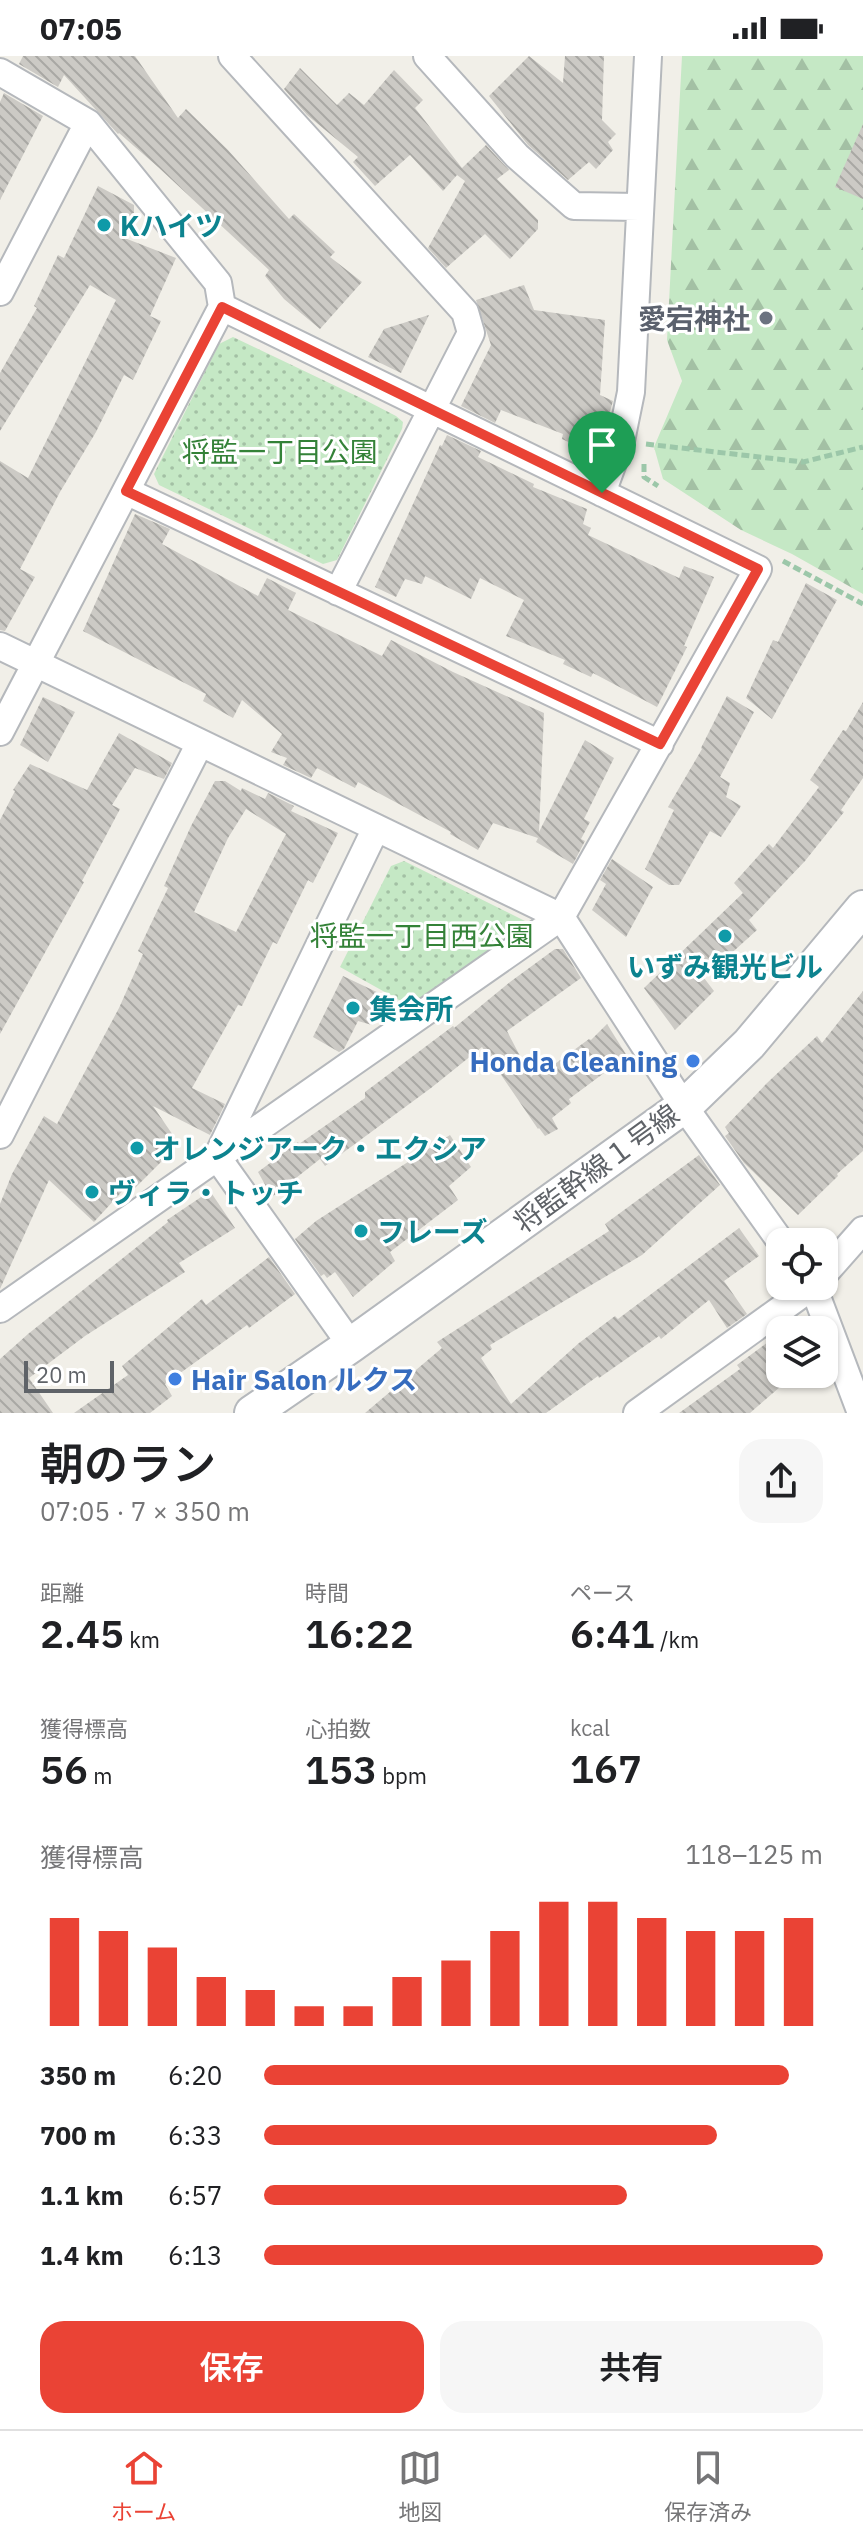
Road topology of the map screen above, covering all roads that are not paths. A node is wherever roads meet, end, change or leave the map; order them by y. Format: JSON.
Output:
{"nodes":[{"id":1,"x":232,"y":56,"type":"edge"},
{"id":2,"x":427,"y":56,"type":"edge"},
{"id":3,"x":648,"y":56,"type":"edge"},
{"id":4,"x":0,"y":72,"type":"edge"},
{"id":5,"x":88,"y":123,"type":"junction"},
{"id":6,"x":639,"y":207,"type":"junction"},
{"id":7,"x":0,"y":292,"type":"edge"},
{"id":8,"x":222,"y":307,"type":"junction"},
{"id":9,"x":432,"y":410,"type":"junction"},
{"id":10,"x":126,"y":491,"type":"junction"},
{"id":11,"x":602,"y":493,"type":"junction"},
{"id":12,"x":338,"y":592,"type":"junction"},
{"id":13,"x":0,"y":646,"type":"edge"},
{"id":14,"x":36,"y":663,"type":"junction"},
{"id":15,"x":0,"y":732,"type":"edge"},
{"id":16,"x":200,"y":743,"type":"junction"},
{"id":17,"x":660,"y":744,"type":"junction"},
{"id":18,"x":376,"y":828,"type":"junction"},
{"id":19,"x":863,"y":908,"type":"edge"},
{"id":20,"x":561,"y":917,"type":"junction"},
{"id":21,"x":683,"y":1105,"type":"junction"},
{"id":22,"x":0,"y":1135,"type":"edge"},
{"id":23,"x":217,"y":1157,"type":"junction"},
{"id":24,"x":771,"y":1228,"type":"edge"},
{"id":25,"x":863,"y":1230,"type":"edge"},
{"id":26,"x":838,"y":1258,"type":"edge"},
{"id":27,"x":4,"y":1300,"type":"edge"},
{"id":28,"x":351,"y":1345,"type":"junction"},
{"id":29,"x":252,"y":1413,"type":"edge"},
{"id":30,"x":637,"y":1413,"type":"edge"},
{"id":31,"x":861,"y":1413,"type":"edge"}],
"edges":[{"from":1,"to":9,"type":"street"},
{"from":2,"to":6,"type":"street"},
{"from":3,"to":6,"type":"street"},
{"from":4,"to":5,"type":"street"},
{"from":5,"to":7,"type":"street"},
{"from":5,"to":8,"type":"street"},
{"from":6,"to":11,"type":"street"},
{"from":8,"to":9,"type":"street"},
{"from":8,"to":10,"type":"street"},
{"from":9,"to":11,"type":"street"},
{"from":9,"to":12,"type":"street"},
{"from":10,"to":12,"type":"street"},
{"from":10,"to":14,"type":"street"},
{"from":11,"to":17,"type":"street"},
{"from":12,"to":17,"type":"street"},
{"from":13,"to":14,"type":"street"},
{"from":14,"to":15,"type":"street"},
{"from":14,"to":16,"type":"street"},
{"from":16,"to":18,"type":"street"},
{"from":16,"to":22,"type":"street"},
{"from":17,"to":20,"type":"street"},
{"from":18,"to":20,"type":"street"},
{"from":18,"to":23,"type":"street"},
{"from":19,"to":21,"type":"street","name":"将監幹線１号線"},
{"from":20,"to":21,"type":"street"},
{"from":20,"to":23,"type":"street"},
{"from":21,"to":24,"type":"street"},
{"from":21,"to":28,"type":"street","name":"将監幹線１号線"},
{"from":23,"to":27,"type":"street"},
{"from":23,"to":28,"type":"street"},
{"from":25,"to":26,"type":"street"},
{"from":28,"to":29,"type":"street","name":"将監幹線１号線"},
{"from":30,"to":31,"type":"street"}]}
